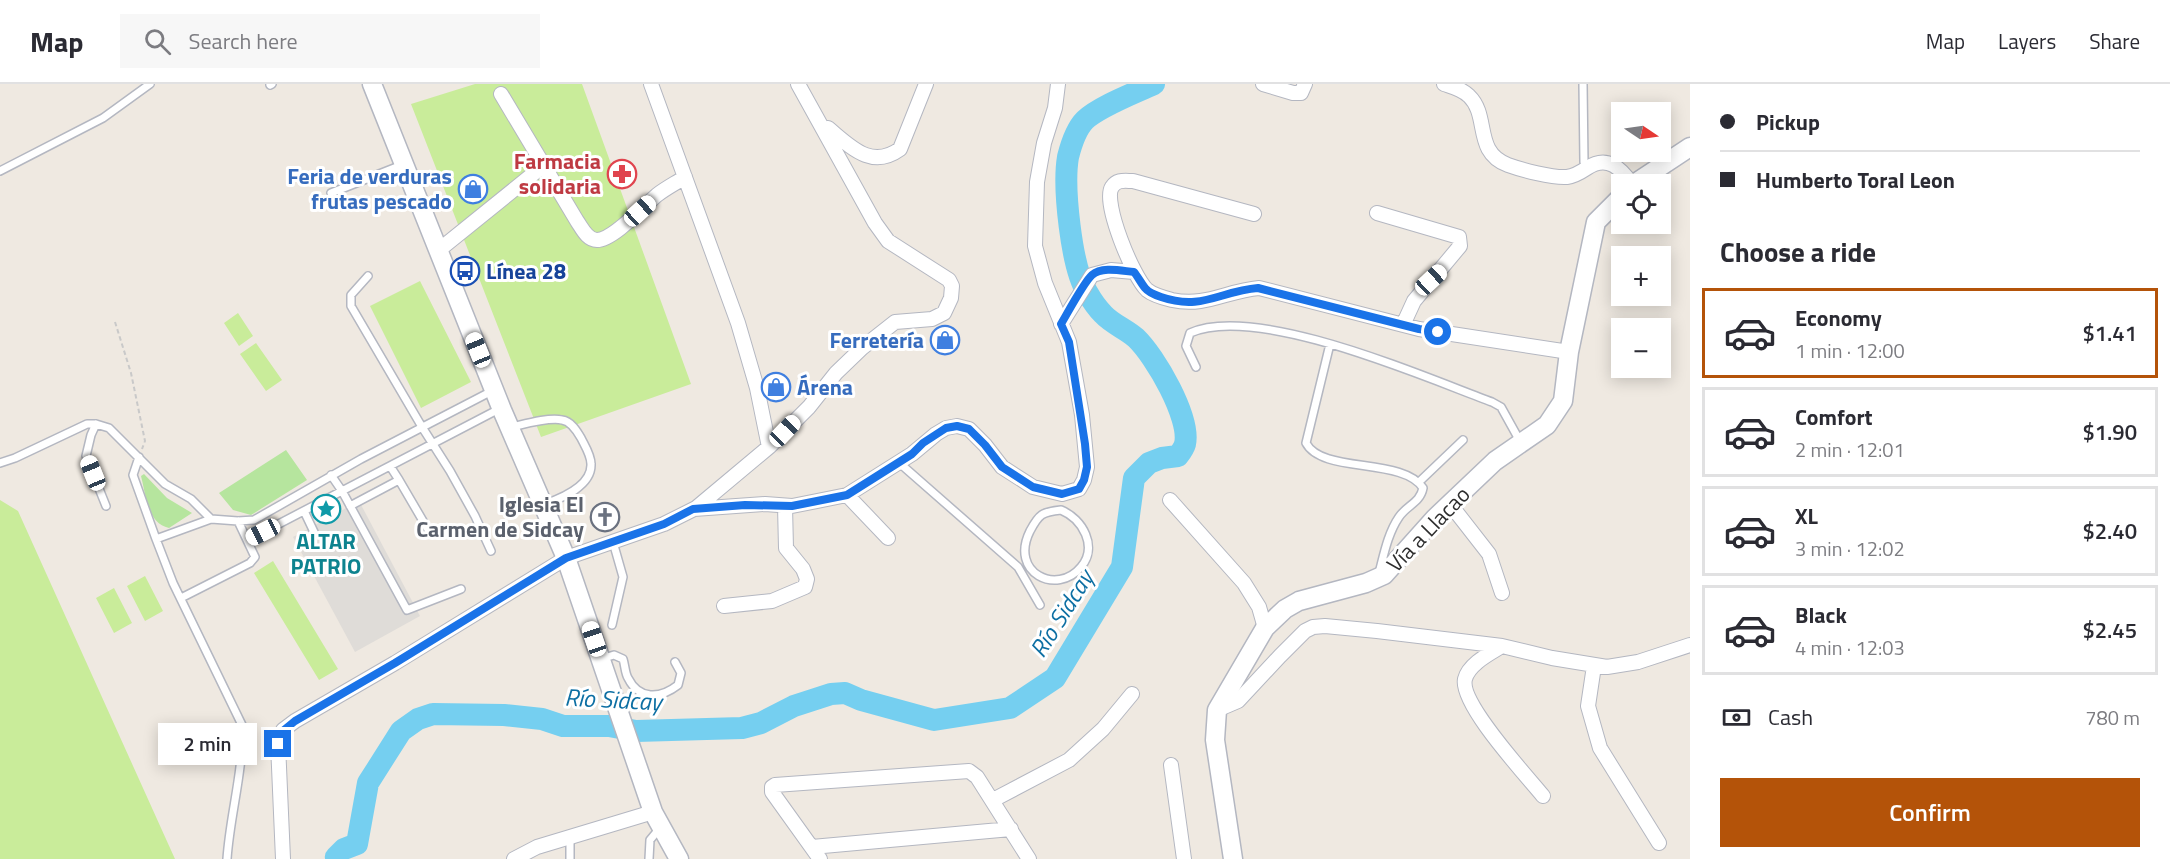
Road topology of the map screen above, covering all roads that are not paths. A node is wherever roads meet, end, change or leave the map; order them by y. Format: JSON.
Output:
{"nodes":[{"id":1,"x":150,"y":84,"type":"edge"},
{"id":2,"x":372,"y":84,"type":"edge"},
{"id":3,"x":651,"y":84,"type":"edge"},
{"id":4,"x":798,"y":84,"type":"edge"},
{"id":5,"x":926,"y":84,"type":"edge"},
{"id":6,"x":1058,"y":84,"type":"edge"},
{"id":7,"x":1263,"y":84,"type":"edge"},
{"id":8,"x":1305,"y":84,"type":"edge"},
{"id":9,"x":1444,"y":84,"type":"edge"},
{"id":10,"x":1583,"y":84,"type":"edge"},
{"id":11,"x":501,"y":94,"type":"dead end"},
{"id":12,"x":821,"y":123,"type":"junction"},
{"id":13,"x":1690,"y":147,"type":"edge"},
{"id":14,"x":404,"y":165,"type":"junction"},
{"id":15,"x":543,"y":166,"type":"junction"},
{"id":16,"x":1587,"y":168,"type":"junction"},
{"id":17,"x":0,"y":171,"type":"edge"},
{"id":18,"x":1624,"y":174,"type":"edge"},
{"id":19,"x":1648,"y":174,"type":"edge"},
{"id":20,"x":685,"y":177,"type":"junction"},
{"id":21,"x":331,"y":193,"type":"dead end"},
{"id":22,"x":1611,"y":207,"type":"edge"},
{"id":23,"x":1377,"y":213,"type":"dead end"},
{"id":24,"x":1254,"y":214,"type":"dead end"},
{"id":25,"x":439,"y":250,"type":"junction"},
{"id":26,"x":1134,"y":272,"type":"junction"},
{"id":27,"x":368,"y":276,"type":"dead end"},
{"id":28,"x":1061,"y":324,"type":"junction"},
{"id":29,"x":1403,"y":325,"type":"junction"},
{"id":30,"x":1329,"y":344,"type":"junction"},
{"id":31,"x":1569,"y":352,"type":"junction"},
{"id":32,"x":1196,"y":367,"type":"dead end"},
{"id":33,"x":494,"y":390,"type":"junction"},
{"id":34,"x":502,"y":408,"type":"junction"},
{"id":35,"x":96,"y":424,"type":"junction"},
{"id":36,"x":422,"y":427,"type":"junction"},
{"id":37,"x":510,"y":427,"type":"junction"},
{"id":38,"x":1463,"y":440,"type":"dead end"},
{"id":39,"x":1521,"y":443,"type":"junction"},
{"id":40,"x":432,"y":444,"type":"junction"},
{"id":41,"x":769,"y":447,"type":"junction"},
{"id":42,"x":139,"y":457,"type":"junction"},
{"id":43,"x":0,"y":463,"type":"edge"},
{"id":44,"x":897,"y":464,"type":"junction"},
{"id":45,"x":390,"y":466,"type":"junction"},
{"id":46,"x":331,"y":475,"type":"junction"},
{"id":47,"x":399,"y":480,"type":"junction"},
{"id":48,"x":1419,"y":482,"type":"junction"},
{"id":49,"x":342,"y":491,"type":"junction"},
{"id":50,"x":1062,"y":494,"type":"junction"},
{"id":51,"x":847,"y":495,"type":"junction"},
{"id":52,"x":1170,"y":500,"type":"dead end"},
{"id":53,"x":542,"y":504,"type":"junction"},
{"id":54,"x":1450,"y":504,"type":"junction"},
{"id":55,"x":106,"y":506,"type":"dead end"},
{"id":56,"x":350,"y":506,"type":"junction"},
{"id":57,"x":785,"y":506,"type":"junction"},
{"id":58,"x":693,"y":509,"type":"junction"},
{"id":59,"x":1062,"y":510,"type":"junction"},
{"id":60,"x":304,"y":511,"type":"junction"},
{"id":61,"x":211,"y":519,"type":"junction"},
{"id":62,"x":238,"y":521,"type":"junction"},
{"id":63,"x":314,"y":532,"type":"dead end"},
{"id":64,"x":429,"y":532,"type":"dead end"},
{"id":65,"x":888,"y":538,"type":"dead end"},
{"id":66,"x":156,"y":539,"type":"junction"},
{"id":67,"x":248,"y":540,"type":"junction"},
{"id":68,"x":613,"y":542,"type":"junction"},
{"id":69,"x":491,"y":551,"type":"dead end"},
{"id":70,"x":566,"y":558,"type":"junction"},
{"id":71,"x":1378,"y":578,"type":"junction"},
{"id":72,"x":461,"y":589,"type":"dead end"},
{"id":73,"x":1502,"y":593,"type":"dead end"},
{"id":74,"x":181,"y":598,"type":"junction"},
{"id":75,"x":1040,"y":605,"type":"dead end"},
{"id":76,"x":724,"y":606,"type":"dead end"},
{"id":77,"x":612,"y":625,"type":"dead end"},
{"id":78,"x":1265,"y":628,"type":"junction"},
{"id":79,"x":1690,"y":645,"type":"edge"},
{"id":80,"x":1502,"y":646,"type":"junction"},
{"id":81,"x":601,"y":659,"type":"junction"},
{"id":82,"x":675,"y":662,"type":"dead end"},
{"id":83,"x":1594,"y":666,"type":"junction"},
{"id":84,"x":1131,"y":694,"type":"dead end"},
{"id":85,"x":1217,"y":710,"type":"junction"},
{"id":86,"x":1171,"y":765,"type":"dead end"},
{"id":87,"x":1543,"y":796,"type":"dead end"},
{"id":88,"x":993,"y":800,"type":"junction"},
{"id":89,"x":657,"y":819,"type":"junction"},
{"id":90,"x":1011,"y":829,"type":"junction"},
{"id":91,"x":570,"y":836,"type":"junction"},
{"id":92,"x":1659,"y":843,"type":"dead end"},
{"id":93,"x":816,"y":853,"type":"edge"},
{"id":94,"x":227,"y":859,"type":"edge"},
{"id":95,"x":283,"y":859,"type":"edge"},
{"id":96,"x":514,"y":859,"type":"edge"},
{"id":97,"x":570,"y":859,"type":"edge"},
{"id":98,"x":650,"y":859,"type":"edge"},
{"id":99,"x":679,"y":859,"type":"edge"},
{"id":100,"x":1029,"y":859,"type":"edge"},
{"id":101,"x":1184,"y":859,"type":"edge"},
{"id":102,"x":1233,"y":859,"type":"edge"}],
"edges":[{"from":1,"to":17,"type":"lane"},
{"from":2,"to":14,"type":"street"},
{"from":3,"to":20,"type":"street"},
{"from":4,"to":12,"type":"street"},
{"from":5,"to":12,"type":"street"},
{"from":6,"to":28,"type":"street"},
{"from":7,"to":8,"type":"street"},
{"from":9,"to":16,"type":"street"},
{"from":10,"to":16,"type":"lane"},
{"from":11,"to":15,"type":"street"},
{"from":12,"to":41,"type":"street"},
{"from":13,"to":19,"type":"street"},
{"from":14,"to":21,"type":"lane"},
{"from":14,"to":25,"type":"street"},
{"from":15,"to":20,"type":"street"},
{"from":15,"to":25,"type":"street"},
{"from":16,"to":18,"type":"street"},
{"from":20,"to":41,"type":"street"},
{"from":22,"to":31,"type":"street","name":"Vía a Llacao"},
{"from":23,"to":29,"type":"street"},
{"from":24,"to":26,"type":"street"},
{"from":25,"to":33,"type":"street"},
{"from":26,"to":28,"type":"street"},
{"from":26,"to":29,"type":"street"},
{"from":27,"to":36,"type":"lane"},
{"from":28,"to":50,"type":"street"},
{"from":29,"to":31,"type":"street"},
{"from":30,"to":32,"type":"lane"},
{"from":30,"to":39,"type":"lane"},
{"from":30,"to":48,"type":"lane"},
{"from":31,"to":39,"type":"street","name":"Vía a Llacao"},
{"from":33,"to":34,"type":"street"},
{"from":33,"to":36,"type":"lane"},
{"from":34,"to":37,"type":"street"},
{"from":34,"to":40,"type":"lane"},
{"from":35,"to":42,"type":"lane"},
{"from":35,"to":43,"type":"lane"},
{"from":35,"to":55,"type":"lane"},
{"from":36,"to":40,"type":"lane"},
{"from":36,"to":46,"type":"lane"},
{"from":37,"to":53,"type":"street"},
{"from":37,"to":53,"type":"lane"},
{"from":38,"to":48,"type":"lane"},
{"from":39,"to":54,"type":"street","name":"Vía a Llacao"},
{"from":40,"to":45,"type":"lane"},
{"from":40,"to":69,"type":"lane"},
{"from":41,"to":58,"type":"street"},
{"from":42,"to":61,"type":"lane"},
{"from":42,"to":66,"type":"lane"},
{"from":44,"to":50,"type":"street"},
{"from":44,"to":51,"type":"street"},
{"from":44,"to":75,"type":"lane"},
{"from":45,"to":47,"type":"lane"},
{"from":45,"to":49,"type":"lane"},
{"from":46,"to":49,"type":"lane"},
{"from":46,"to":62,"type":"lane"},
{"from":47,"to":56,"type":"lane"},
{"from":47,"to":64,"type":"lane"},
{"from":48,"to":71,"type":"lane"},
{"from":49,"to":56,"type":"lane"},
{"from":49,"to":60,"type":"lane"},
{"from":50,"to":59,"type":"lane"},
{"from":51,"to":57,"type":"street"},
{"from":51,"to":65,"type":"street"},
{"from":52,"to":78,"type":"street"},
{"from":53,"to":70,"type":"street"},
{"from":54,"to":71,"type":"street","name":"Vía a Llacao"},
{"from":54,"to":73,"type":"street"},
{"from":56,"to":72,"type":"lane"},
{"from":57,"to":58,"type":"street"},
{"from":57,"to":76,"type":"street"},
{"from":58,"to":68,"type":"street"},
{"from":59,"to":59,"type":"lane"},
{"from":60,"to":63,"type":"lane"},
{"from":60,"to":67,"type":"lane"},
{"from":61,"to":62,"type":"lane"},
{"from":61,"to":66,"type":"lane"},
{"from":62,"to":67,"type":"lane"},
{"from":66,"to":74,"type":"lane"},
{"from":67,"to":74,"type":"lane"},
{"from":68,"to":70,"type":"street"},
{"from":68,"to":77,"type":"lane"},
{"from":70,"to":81,"type":"street"},
{"from":70,"to":95,"type":"street"},
{"from":71,"to":78,"type":"street","name":"Vía a Llacao"},
{"from":74,"to":94,"type":"lane"},
{"from":78,"to":85,"type":"street","name":"Vía a Llacao"},
{"from":79,"to":83,"type":"street"},
{"from":80,"to":83,"type":"street"},
{"from":80,"to":85,"type":"street"},
{"from":80,"to":87,"type":"street"},
{"from":81,"to":82,"type":"lane"},
{"from":81,"to":89,"type":"street"},
{"from":83,"to":92,"type":"street"},
{"from":84,"to":88,"type":"street"},
{"from":85,"to":102,"type":"street","name":"Vía a Llacao"},
{"from":86,"to":101,"type":"street"},
{"from":88,"to":90,"type":"street"},
{"from":88,"to":93,"type":"street"},
{"from":89,"to":91,"type":"street"},
{"from":89,"to":98,"type":"lane"},
{"from":89,"to":99,"type":"street"},
{"from":90,"to":93,"type":"street"},
{"from":90,"to":100,"type":"street"},
{"from":91,"to":96,"type":"street"},
{"from":91,"to":97,"type":"lane"}]}
